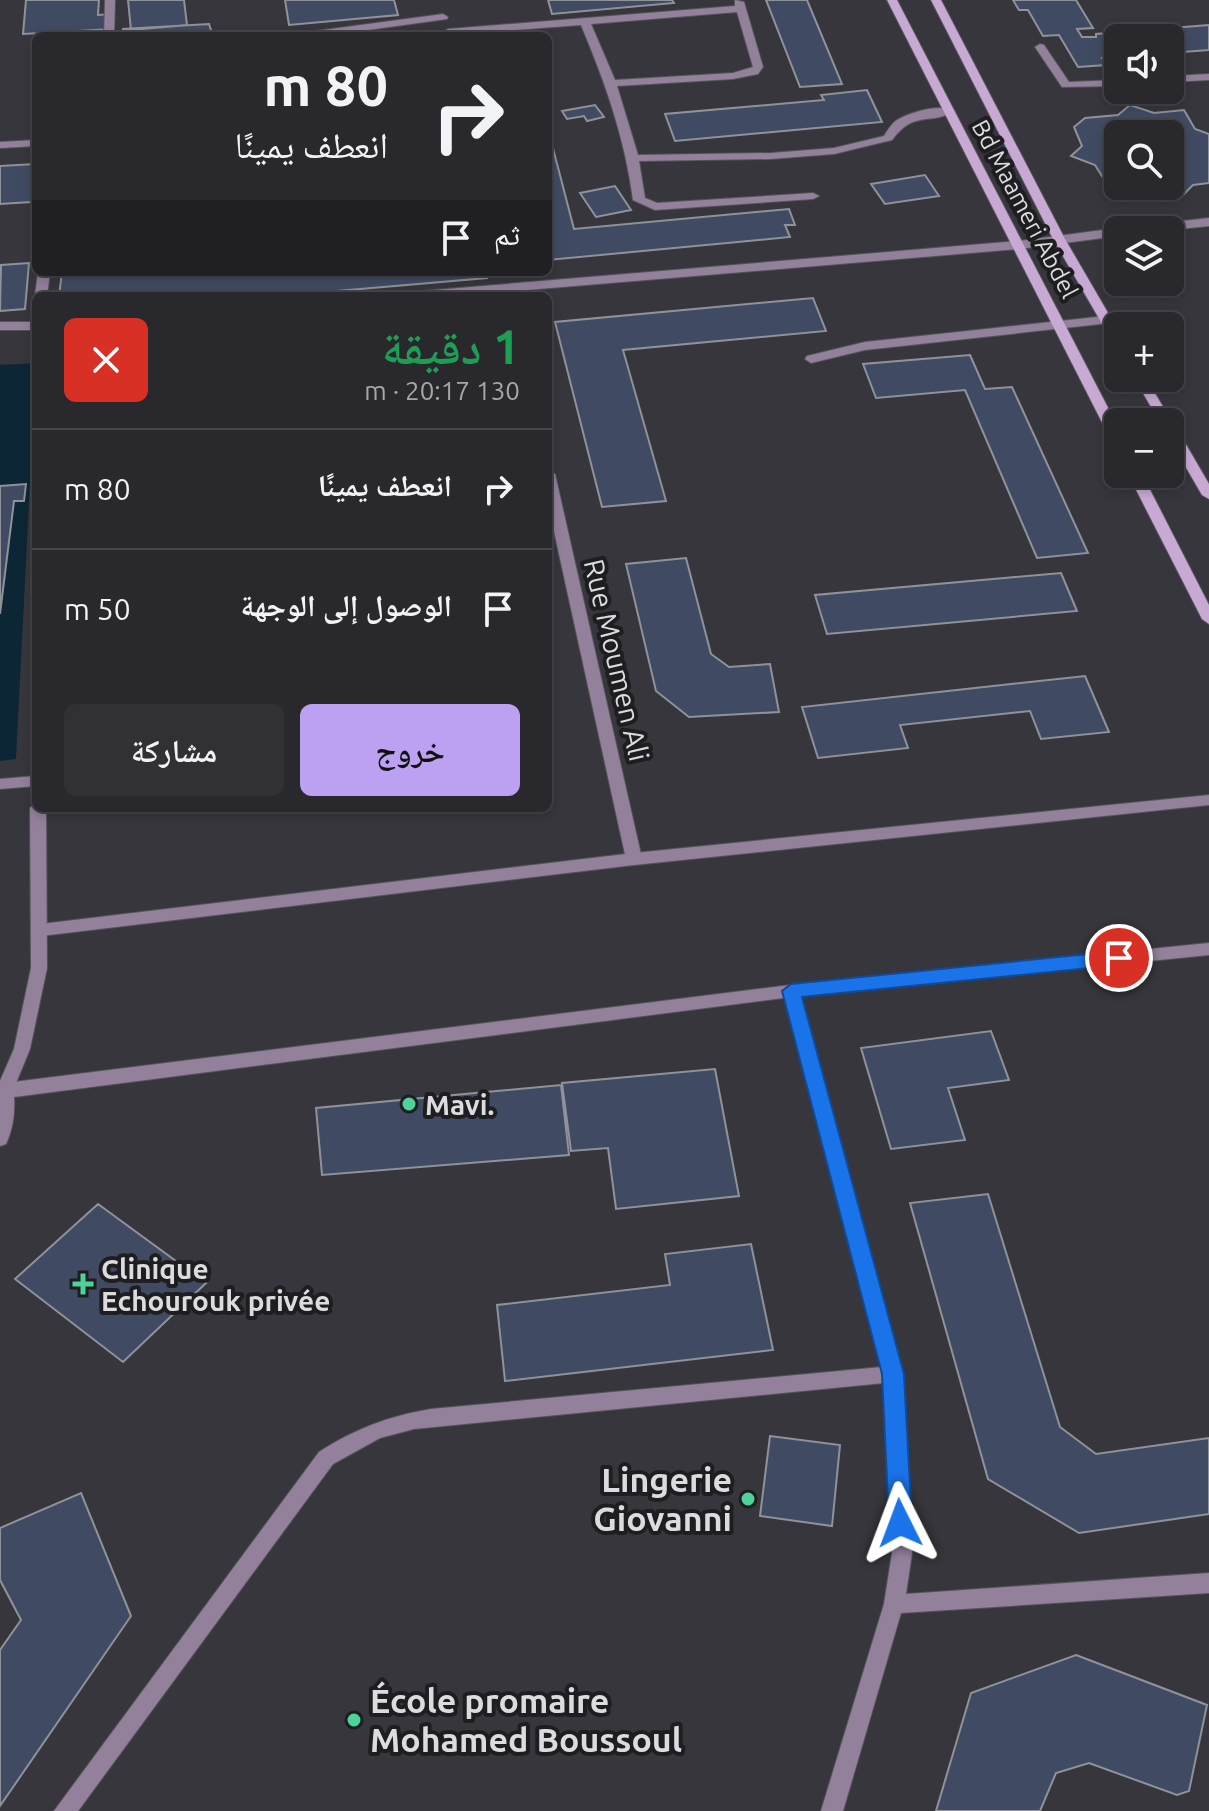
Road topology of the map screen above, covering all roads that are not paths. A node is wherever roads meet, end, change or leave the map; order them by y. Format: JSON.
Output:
{"nodes":[{"id":1,"x":110,"y":0,"type":"edge"},
{"id":2,"x":892,"y":0,"type":"edge"},
{"id":3,"x":936,"y":0,"type":"edge"},
{"id":4,"x":740,"y":5,"type":"edge"},
{"id":5,"x":584,"y":20,"type":"junction"},
{"id":6,"x":109,"y":32,"type":"edge"},
{"id":7,"x":326,"y":32,"type":"edge"},
{"id":8,"x":447,"y":32,"type":"edge"},
{"id":9,"x":467,"y":32,"type":"edge"},
{"id":10,"x":1040,"y":47,"type":"dead end"},
{"id":11,"x":1209,"y":77,"type":"edge"},
{"id":12,"x":1184,"y":78,"type":"edge"},
{"id":13,"x":611,"y":83,"type":"junction"},
{"id":14,"x":1104,"y":84,"type":"edge"},
{"id":15,"x":949,"y":111,"type":"junction"},
{"id":16,"x":32,"y":143,"type":"edge"},
{"id":17,"x":0,"y":145,"type":"edge"},
{"id":18,"x":633,"y":158,"type":"junction"},
{"id":19,"x":813,"y":196,"type":"dead end"},
{"id":20,"x":1209,"y":222,"type":"edge"},
{"id":21,"x":1184,"y":225,"type":"edge"},
{"id":22,"x":1104,"y":234,"type":"edge"},
{"id":23,"x":1059,"y":239,"type":"junction"},
{"id":24,"x":1019,"y":245,"type":"junction"},
{"id":25,"x":507,"y":292,"type":"edge"},
{"id":26,"x":1104,"y":317,"type":"edge"},
{"id":27,"x":1104,"y":320,"type":"edge"},
{"id":28,"x":0,"y":326,"type":"edge"},
{"id":29,"x":32,"y":326,"type":"edge"},
{"id":30,"x":1062,"y":326,"type":"junction"},
{"id":31,"x":811,"y":359,"type":"dead end"},
{"id":32,"x":1104,"y":412,"type":"edge"},
{"id":33,"x":1184,"y":453,"type":"edge"},
{"id":34,"x":1142,"y":488,"type":"edge"},
{"id":35,"x":552,"y":492,"type":"edge"},
{"id":36,"x":1209,"y":495,"type":"edge"},
{"id":37,"x":1207,"y":610,"type":"edge"},
{"id":38,"x":32,"y":781,"type":"edge"},
{"id":39,"x":0,"y":784,"type":"edge"},
{"id":40,"x":1209,"y":800,"type":"edge"},
{"id":41,"x":38,"y":812,"type":"edge"},
{"id":42,"x":634,"y":859,"type":"junction"},
{"id":43,"x":41,"y":930,"type":"junction"},
{"id":44,"x":1209,"y":949,"type":"edge"},
{"id":45,"x":791,"y":991,"type":"junction"},
{"id":46,"x":3,"y":1091,"type":"edge"},
{"id":47,"x":0,"y":1139,"type":"edge"},
{"id":48,"x":893,"y":1374,"type":"junction"},
{"id":49,"x":1209,"y":1583,"type":"edge"},
{"id":50,"x":894,"y":1604,"type":"junction"},
{"id":51,"x":65,"y":1811,"type":"edge"},
{"id":52,"x":832,"y":1811,"type":"edge"}],
"edges":[{"from":1,"to":6,"type":"street"},
{"from":2,"to":15,"type":"main road","name":"Bd Maameri Abdel"},
{"from":3,"to":23,"type":"main road","name":"Bd Maameri Abdel"},
{"from":4,"to":5,"type":"street"},
{"from":4,"to":13,"type":"street"},
{"from":5,"to":9,"type":"street"},
{"from":5,"to":13,"type":"street"},
{"from":7,"to":8,"type":"street"},
{"from":10,"to":14,"type":"street"},
{"from":11,"to":12,"type":"street"},
{"from":13,"to":18,"type":"street"},
{"from":15,"to":18,"type":"street"},
{"from":15,"to":24,"type":"main road","name":"Bd Maameri Abdel"},
{"from":16,"to":17,"type":"street"},
{"from":18,"to":19,"type":"street"},
{"from":20,"to":21,"type":"street"},
{"from":22,"to":23,"type":"street"},
{"from":23,"to":24,"type":"street"},
{"from":23,"to":26,"type":"main road","name":"Bd Maameri Abdel"},
{"from":24,"to":25,"type":"street"},
{"from":24,"to":30,"type":"main road","name":"Bd Maameri Abdel"},
{"from":27,"to":30,"type":"street"},
{"from":28,"to":29,"type":"street"},
{"from":30,"to":31,"type":"street"},
{"from":30,"to":32,"type":"main road","name":"Bd Maameri Abdel"},
{"from":33,"to":36,"type":"main road"},
{"from":34,"to":37,"type":"main road"},
{"from":35,"to":42,"type":"street","name":"Rue Moumen Ali"},
{"from":38,"to":39,"type":"street"},
{"from":40,"to":42,"type":"street"},
{"from":41,"to":43,"type":"street"},
{"from":42,"to":43,"type":"street"},
{"from":43,"to":46,"type":"street"},
{"from":44,"to":45,"type":"street"},
{"from":45,"to":46,"type":"street"},
{"from":45,"to":48,"type":"street"},
{"from":46,"to":47,"type":"street"},
{"from":48,"to":50,"type":"street"},
{"from":48,"to":51,"type":"street"},
{"from":49,"to":50,"type":"street"},
{"from":50,"to":52,"type":"street"}]}
